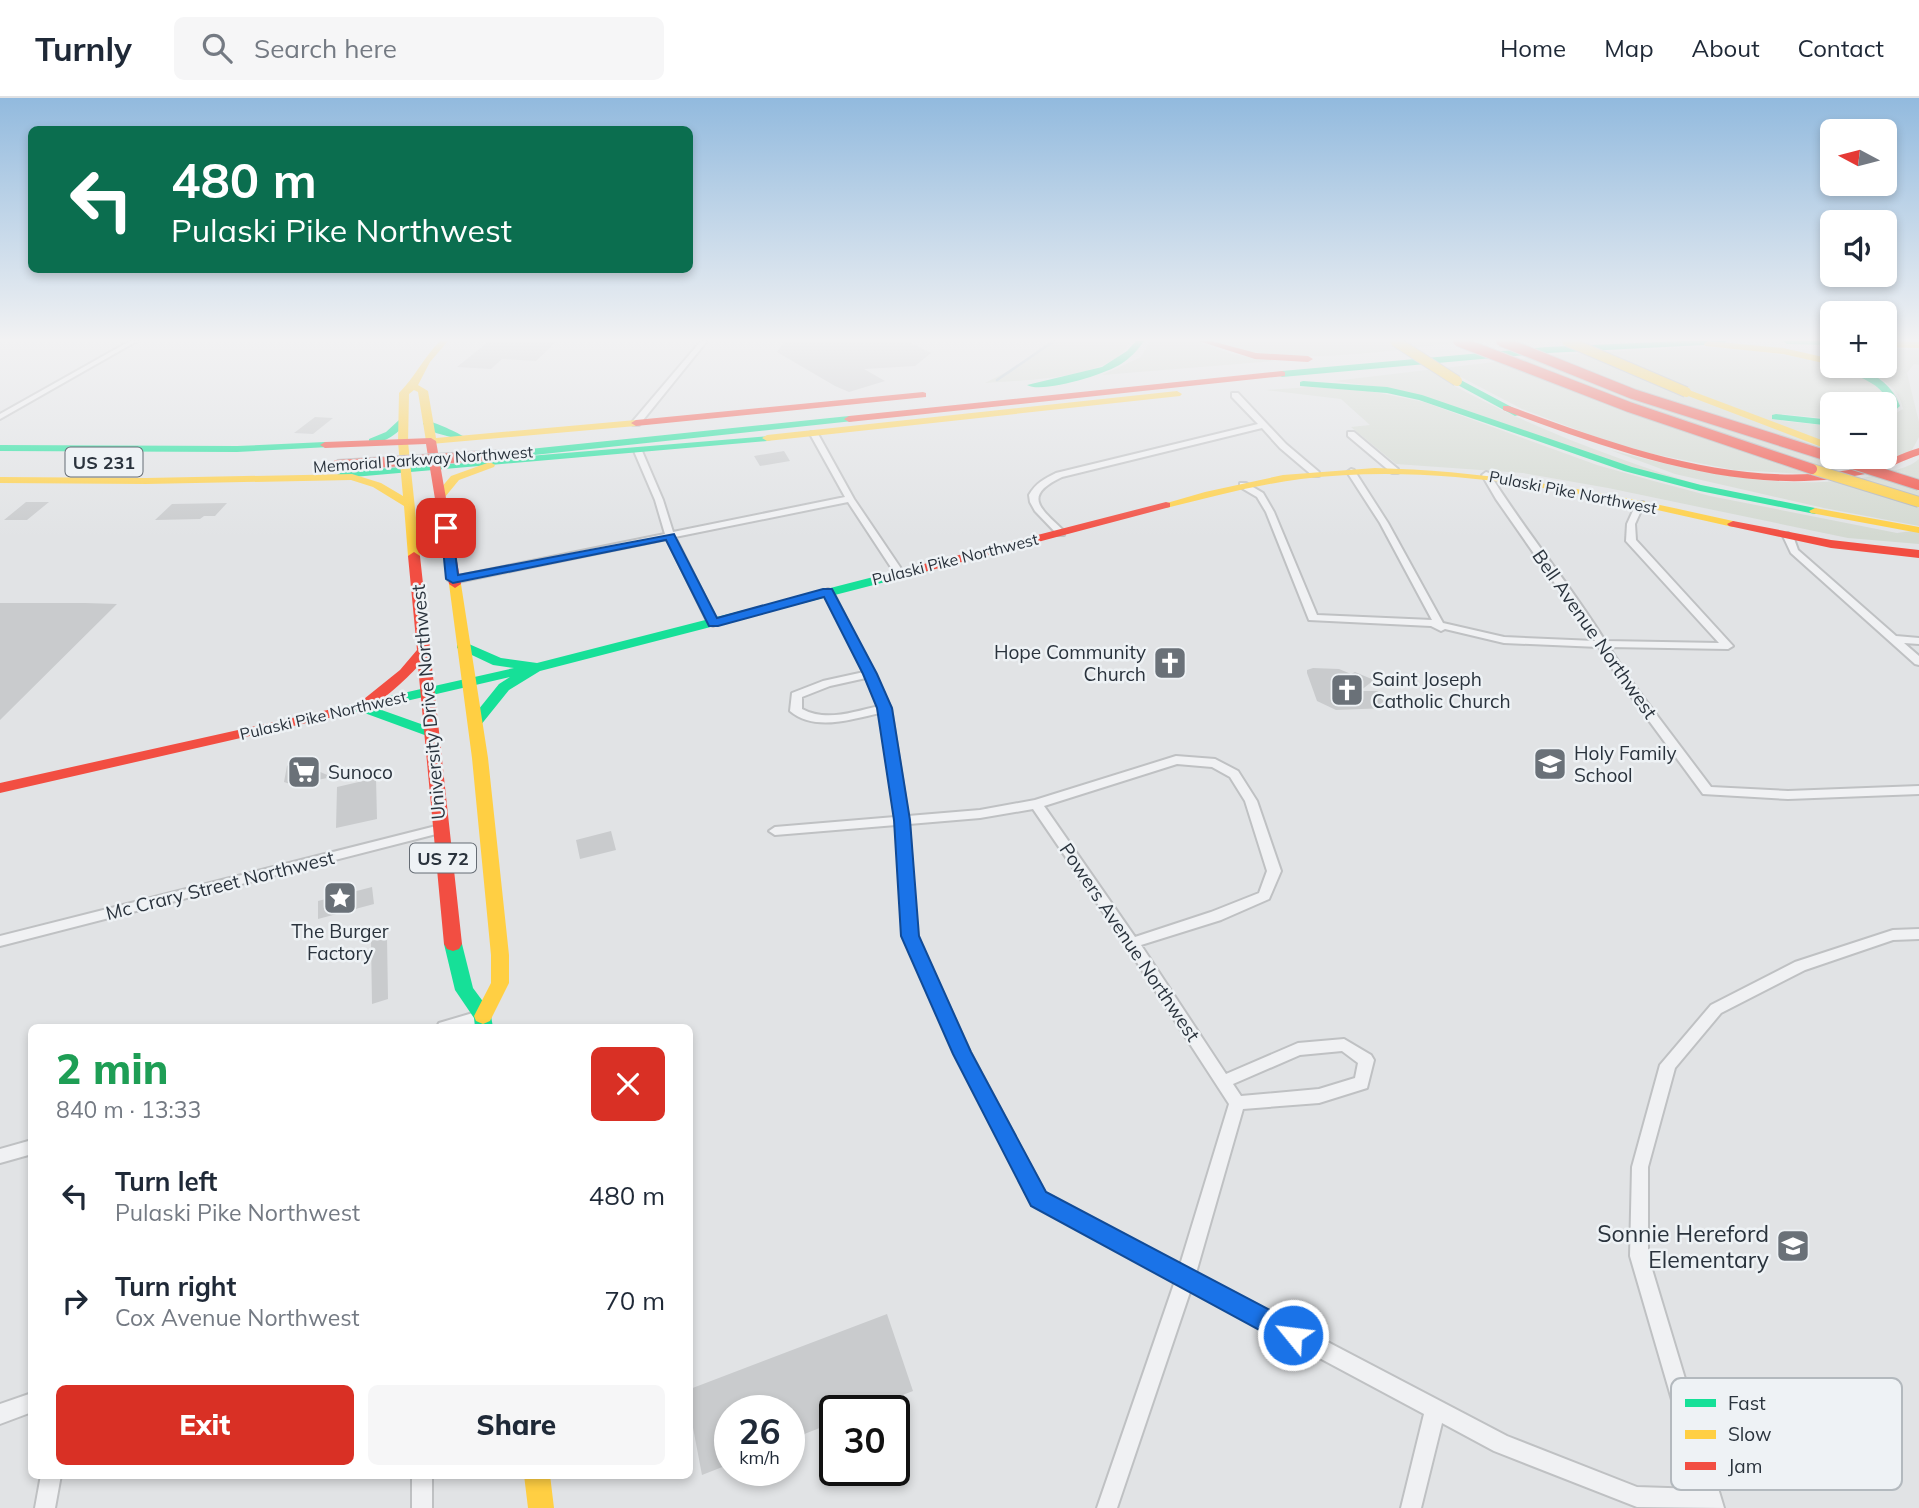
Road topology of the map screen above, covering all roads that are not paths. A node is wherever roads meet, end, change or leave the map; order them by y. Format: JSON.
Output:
{"nodes":[{"id":1,"x":18,"y":407,"type":"edge"},
{"id":2,"x":403,"y":407,"type":"edge"},
{"id":3,"x":425,"y":407,"type":"edge"},
{"id":4,"x":649,"y":407,"type":"edge"},
{"id":5,"x":802,"y":407,"type":"edge"},
{"id":6,"x":827,"y":407,"type":"edge"},
{"id":7,"x":913,"y":407,"type":"edge"},
{"id":8,"x":943,"y":407,"type":"edge"},
{"id":9,"x":1058,"y":407,"type":"edge"},
{"id":10,"x":1247,"y":407,"type":"edge"},
{"id":11,"x":1448,"y":407,"type":"edge"},
{"id":12,"x":1624,"y":407,"type":"edge"},
{"id":13,"x":1673,"y":407,"type":"edge"},
{"id":14,"x":1726,"y":407,"type":"edge"},
{"id":15,"x":1732,"y":407,"type":"edge"},
{"id":16,"x":1506,"y":408,"type":"joint"},
{"id":17,"x":0,"y":417,"type":"edge"},
{"id":18,"x":402,"y":422,"type":"junction"},
{"id":19,"x":427,"y":422,"type":"junction"},
{"id":20,"x":917,"y":422,"type":"junction"},
{"id":21,"x":1820,"y":422,"type":"edge"},
{"id":22,"x":636,"y":423,"type":"junction"},
{"id":23,"x":1265,"y":425,"type":"junction"},
{"id":24,"x":720,"y":428,"type":"junction"},
{"id":25,"x":814,"y":434,"type":"junction"},
{"id":26,"x":1351,"y":434,"type":"dead end"},
{"id":27,"x":469,"y":439,"type":"junction"},
{"id":28,"x":431,"y":441,"type":"junction"},
{"id":29,"x":403,"y":442,"type":"junction"},
{"id":30,"x":1820,"y":443,"type":"edge"},
{"id":31,"x":360,"y":444,"type":"junction"},
{"id":32,"x":0,"y":448,"type":"edge"},
{"id":33,"x":59,"y":450,"type":"junction"},
{"id":34,"x":497,"y":451,"type":"junction"},
{"id":35,"x":638,"y":451,"type":"junction"},
{"id":36,"x":1919,"y":451,"type":"edge"},
{"id":37,"x":0,"y":460,"type":"edge"},
{"id":38,"x":200,"y":465,"type":"junction"},
{"id":39,"x":340,"y":466,"type":"junction"},
{"id":40,"x":0,"y":467,"type":"edge"},
{"id":41,"x":435,"y":469,"type":"junction"},
{"id":42,"x":1893,"y":469,"type":"edge"},
{"id":43,"x":404,"y":471,"type":"junction"},
{"id":44,"x":1395,"y":471,"type":"junction"},
{"id":45,"x":1351,"y":472,"type":"junction"},
{"id":46,"x":1316,"y":474,"type":"junction"},
{"id":47,"x":1486,"y":475,"type":"junction"},
{"id":48,"x":1919,"y":478,"type":"edge"},
{"id":49,"x":0,"y":480,"type":"edge"},
{"id":50,"x":52,"y":481,"type":"junction"},
{"id":51,"x":1243,"y":485,"type":"junction"},
{"id":52,"x":1919,"y":485,"type":"edge"},
{"id":53,"x":441,"y":495,"type":"junction"},
{"id":54,"x":850,"y":499,"type":"junction"},
{"id":55,"x":1919,"y":502,"type":"edge"},
{"id":56,"x":1640,"y":504,"type":"junction"},
{"id":57,"x":409,"y":505,"type":"junction"},
{"id":58,"x":1804,"y":508,"type":"junction"},
{"id":59,"x":1912,"y":529,"type":"edge"},
{"id":60,"x":1061,"y":533,"type":"junction"},
{"id":61,"x":670,"y":536,"type":"junction"},
{"id":62,"x":1788,"y":536,"type":"junction"},
{"id":63,"x":1919,"y":554,"type":"edge"},
{"id":64,"x":900,"y":573,"type":"junction"},
{"id":65,"x":453,"y":579,"type":"junction"},
{"id":66,"x":828,"y":592,"type":"junction"},
{"id":67,"x":713,"y":623,"type":"junction"},
{"id":68,"x":1441,"y":628,"type":"junction"},
{"id":69,"x":1895,"y":639,"type":"junction"},
{"id":70,"x":1919,"y":641,"type":"edge"},
{"id":71,"x":1604,"y":644,"type":"junction"},
{"id":72,"x":462,"y":645,"type":"junction"},
{"id":73,"x":423,"y":651,"type":"junction"},
{"id":74,"x":1919,"y":662,"type":"edge"},
{"id":75,"x":536,"y":667,"type":"junction"},
{"id":76,"x":870,"y":674,"type":"junction"},
{"id":77,"x":469,"y":683,"type":"junction"},
{"id":78,"x":426,"y":692,"type":"junction"},
{"id":79,"x":361,"y":707,"type":"junction"},
{"id":80,"x":884,"y":708,"type":"junction"},
{"id":81,"x":475,"y":723,"type":"junction"},
{"id":82,"x":430,"y":733,"type":"junction"},
{"id":83,"x":0,"y":788,"type":"edge"},
{"id":84,"x":1919,"y":790,"type":"edge"},
{"id":85,"x":1036,"y":804,"type":"junction"},
{"id":86,"x":902,"y":820,"type":"junction"},
{"id":87,"x":440,"y":829,"type":"junction"},
{"id":88,"x":775,"y":831,"type":"dead end"},
{"id":89,"x":1919,"y":934,"type":"edge"},
{"id":90,"x":0,"y":941,"type":"edge"},
{"id":91,"x":1132,"y":943,"type":"junction"},
{"id":92,"x":484,"y":1022,"type":"edge"},
{"id":93,"x":1223,"y":1082,"type":"junction"},
{"id":94,"x":1237,"y":1103,"type":"junction"},
{"id":95,"x":28,"y":1148,"type":"edge"},
{"id":96,"x":0,"y":1156,"type":"edge"},
{"id":97,"x":1186,"y":1276,"type":"junction"},
{"id":98,"x":1675,"y":1378,"type":"edge"},
{"id":99,"x":28,"y":1404,"type":"edge"},
{"id":100,"x":1435,"y":1410,"type":"junction"},
{"id":101,"x":0,"y":1414,"type":"edge"},
{"id":102,"x":50,"y":1479,"type":"edge"},
{"id":103,"x":422,"y":1479,"type":"edge"},
{"id":104,"x":537,"y":1479,"type":"edge"},
{"id":105,"x":1713,"y":1504,"type":"edge"},
{"id":106,"x":45,"y":1508,"type":"edge"},
{"id":107,"x":422,"y":1508,"type":"edge"},
{"id":108,"x":541,"y":1508,"type":"edge"},
{"id":109,"x":1107,"y":1508,"type":"edge"},
{"id":110,"x":1411,"y":1508,"type":"edge"}],
"edges":[{"from":1,"to":17,"type":"street"},
{"from":2,"to":18,"type":"main road","name":"University Drive Northwest"},
{"from":3,"to":19,"type":"main road","name":"University Drive Northwest"},
{"from":4,"to":22,"type":"street"},
{"from":5,"to":22,"type":"main road","name":"Memorial Parkway Northwest"},
{"from":6,"to":24,"type":"main road"},
{"from":7,"to":24,"type":"main road","name":"Memorial Parkway Northwest","number":"US 231"},
{"from":8,"to":24,"type":"main road","name":"Memorial Parkway Northwest","number":"US 231"},
{"from":9,"to":20,"type":"main road"},
{"from":10,"to":23,"type":"street"},
{"from":11,"to":58,"type":"main road"},
{"from":12,"to":55,"type":"main road","bridge":true},
{"from":13,"to":52,"type":"main road","bridge":true},
{"from":14,"to":30,"type":"main road"},
{"from":15,"to":21,"type":"main road"},
{"from":16,"to":36,"type":"main road"},
{"from":16,"to":58,"type":"main road"},
{"from":18,"to":29,"type":"main road","name":"University Drive Northwest"},
{"from":18,"to":31,"type":"main road"},
{"from":19,"to":27,"type":"main road"},
{"from":19,"to":28,"type":"main road","name":"University Drive Northwest"},
{"from":20,"to":24,"type":"main road"},
{"from":20,"to":25,"type":"main road"},
{"from":22,"to":34,"type":"main road","name":"Memorial Parkway Northwest"},
{"from":23,"to":46,"type":"street"},
{"from":23,"to":60,"type":"street"},
{"from":24,"to":34,"type":"main road","name":"Memorial Parkway Northwest","number":"US 231"},
{"from":25,"to":35,"type":"main road"},
{"from":25,"to":54,"type":"street"},
{"from":26,"to":44,"type":"street"},
{"from":27,"to":28,"type":"main road","name":"Memorial Parkway Northwest"},
{"from":27,"to":34,"type":"main road","name":"Memorial Parkway Northwest"},
{"from":28,"to":29,"type":"main road","name":"Memorial Parkway Northwest"},
{"from":28,"to":41,"type":"main road","name":"University Drive Northwest","number":"US 72"},
{"from":29,"to":31,"type":"main road","name":"Memorial Parkway Northwest"},
{"from":29,"to":43,"type":"main road","name":"University Drive Northwest","number":"US 72"},
{"from":31,"to":33,"type":"main road","name":"Memorial Parkway Northwest"},
{"from":31,"to":39,"type":"main road"},
{"from":32,"to":33,"type":"main road"},
{"from":33,"to":38,"type":"main road"},
{"from":34,"to":35,"type":"main road"},
{"from":34,"to":39,"type":"main road","name":"Memorial Parkway Northwest","number":"US 231"},
{"from":34,"to":41,"type":"main road"},
{"from":34,"to":53,"type":"main road"},
{"from":35,"to":61,"type":"street"},
{"from":37,"to":38,"type":"main road","name":"Memorial Parkway Northwest","number":"US 231"},
{"from":38,"to":39,"type":"main road","name":"Memorial Parkway Northwest","number":"US 231"},
{"from":38,"to":40,"type":"main road","name":"Memorial Parkway Northwest","number":"US 231"},
{"from":38,"to":50,"type":"main road"},
{"from":39,"to":43,"type":"main road"},
{"from":39,"to":50,"type":"main road"},
{"from":39,"to":57,"type":"main road"},
{"from":41,"to":43,"type":"main road"},
{"from":41,"to":53,"type":"main road","name":"University Drive Northwest","number":"US 72"},
{"from":42,"to":48,"type":"main road"},
{"from":43,"to":57,"type":"main road","name":"University Drive Northwest","number":"US 72"},
{"from":44,"to":45,"type":"main road","name":"Pulaski Pike Northwest"},
{"from":44,"to":47,"type":"main road","name":"Pulaski Pike Northwest"},
{"from":45,"to":46,"type":"main road","name":"Pulaski Pike Northwest"},
{"from":45,"to":68,"type":"street"},
{"from":46,"to":51,"type":"main road","name":"Pulaski Pike Northwest"},
{"from":47,"to":56,"type":"main road","name":"Pulaski Pike Northwest"},
{"from":47,"to":71,"type":"street","name":"Bell Avenue Northwest"},
{"from":49,"to":50,"type":"main road"},
{"from":51,"to":60,"type":"main road","name":"Pulaski Pike Northwest"},
{"from":51,"to":68,"type":"street"},
{"from":53,"to":65,"type":"main road","name":"University Drive Northwest","number":"US 72"},
{"from":54,"to":61,"type":"street"},
{"from":54,"to":64,"type":"street"},
{"from":56,"to":62,"type":"main road","name":"Pulaski Pike Northwest"},
{"from":56,"to":71,"type":"street"},
{"from":57,"to":73,"type":"main road","name":"University Drive Northwest","number":"US 72"},
{"from":58,"to":59,"type":"main road"},
{"from":60,"to":64,"type":"main road","name":"Pulaski Pike Northwest"},
{"from":61,"to":65,"type":"street"},
{"from":61,"to":67,"type":"street"},
{"from":62,"to":63,"type":"main road","name":"Pulaski Pike Northwest"},
{"from":62,"to":69,"type":"street"},
{"from":64,"to":66,"type":"main road","name":"Pulaski Pike Northwest"},
{"from":65,"to":72,"type":"main road","name":"University Drive Northwest","number":"US 72"},
{"from":66,"to":67,"type":"main road","name":"Pulaski Pike Northwest"},
{"from":66,"to":76,"type":"street"},
{"from":67,"to":75,"type":"main road","name":"Pulaski Pike Northwest"},
{"from":68,"to":71,"type":"street"},
{"from":69,"to":70,"type":"street"},
{"from":69,"to":74,"type":"street"},
{"from":71,"to":84,"type":"street","name":"Bell Avenue Northwest"},
{"from":72,"to":75,"type":"main road"},
{"from":72,"to":77,"type":"main road","name":"University Drive Northwest","number":"US 72"},
{"from":73,"to":78,"type":"main road","name":"University Drive Northwest","number":"US 72"},
{"from":73,"to":79,"type":"main road"},
{"from":75,"to":77,"type":"main road","name":"Pulaski Pike Northwest"},
{"from":75,"to":81,"type":"main road"},
{"from":76,"to":80,"type":"street"},
{"from":76,"to":80,"type":"street"},
{"from":77,"to":78,"type":"main road","name":"Pulaski Pike Northwest"},
{"from":77,"to":81,"type":"main road","name":"University Drive Northwest","number":"US 72"},
{"from":78,"to":79,"type":"main road","name":"Pulaski Pike Northwest"},
{"from":78,"to":82,"type":"main road","name":"University Drive Northwest","number":"US 72"},
{"from":79,"to":82,"type":"main road"},
{"from":79,"to":83,"type":"main road","name":"Pulaski Pike Northwest"},
{"from":80,"to":86,"type":"street"},
{"from":81,"to":92,"type":"main road","name":"University Drive Northwest","number":"US 72"},
{"from":82,"to":87,"type":"main road","name":"University Drive Northwest","number":"US 72"},
{"from":85,"to":86,"type":"street"},
{"from":85,"to":91,"type":"street","name":"Powers Avenue Northwest"},
{"from":85,"to":91,"type":"street"},
{"from":86,"to":88,"type":"street"},
{"from":86,"to":97,"type":"street"},
{"from":87,"to":90,"type":"street","name":"Mc Crary Street Northwest"},
{"from":87,"to":92,"type":"main road","name":"University Drive Northwest","number":"US 72"},
{"from":89,"to":98,"type":"street"},
{"from":91,"to":93,"type":"street","name":"Powers Avenue Northwest"},
{"from":93,"to":94,"type":"street","name":"Powers Avenue Northwest"},
{"from":93,"to":94,"type":"street"},
{"from":94,"to":97,"type":"street"},
{"from":95,"to":96,"type":"street"},
{"from":97,"to":100,"type":"street"},
{"from":97,"to":109,"type":"street"},
{"from":99,"to":101,"type":"street"},
{"from":100,"to":105,"type":"street"},
{"from":100,"to":110,"type":"street"},
{"from":102,"to":106,"type":"street"},
{"from":103,"to":107,"type":"street"},
{"from":104,"to":108,"type":"main road"}]}
